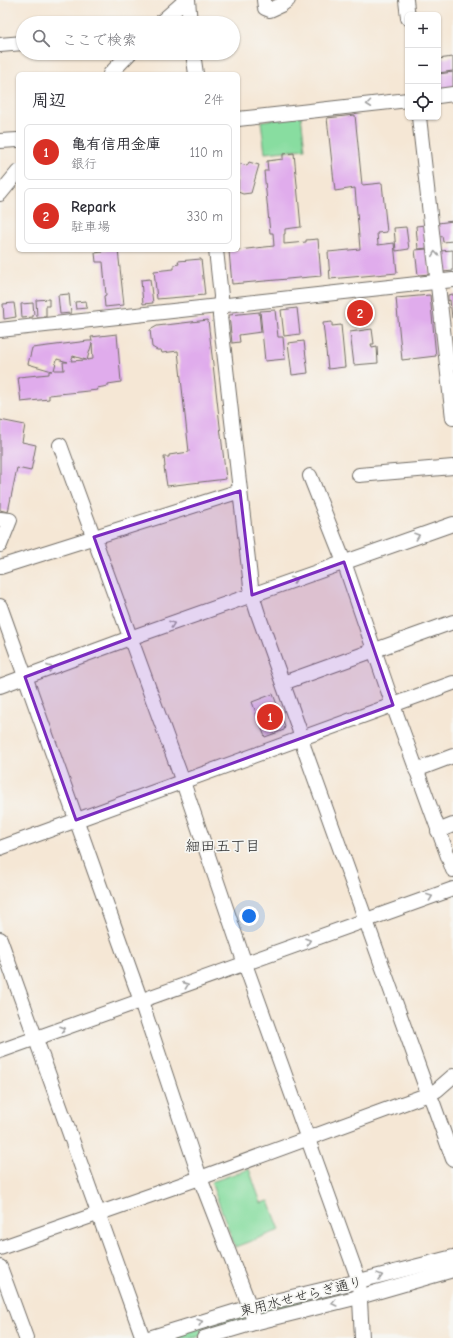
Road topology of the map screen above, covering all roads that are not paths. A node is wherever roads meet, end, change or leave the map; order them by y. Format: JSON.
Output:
{"nodes":[{"id":1,"x":264,"y":0,"type":"edge"},
{"id":2,"x":288,"y":0,"type":"edge"},
{"id":3,"x":406,"y":0,"type":"edge"},
{"id":4,"x":187,"y":2,"type":"edge"},
{"id":5,"x":407,"y":12,"type":"edge"},
{"id":6,"x":169,"y":16,"type":"edge"},
{"id":7,"x":189,"y":16,"type":"edge"},
{"id":8,"x":16,"y":44,"type":"edge"},
{"id":9,"x":0,"y":45,"type":"edge"},
{"id":10,"x":123,"y":60,"type":"edge"},
{"id":11,"x":194,"y":60,"type":"edge"},
{"id":12,"x":112,"y":72,"type":"edge"},
{"id":13,"x":196,"y":72,"type":"edge"},
{"id":14,"x":453,"y":94,"type":"edge"},
{"id":15,"x":441,"y":96,"type":"edge"},
{"id":16,"x":405,"y":100,"type":"edge"},
{"id":17,"x":240,"y":119,"type":"edge"},
{"id":18,"x":419,"y":120,"type":"edge"},
{"id":19,"x":16,"y":140,"type":"edge"},
{"id":20,"x":0,"y":141,"type":"edge"},
{"id":21,"x":16,"y":174,"type":"edge"},
{"id":22,"x":0,"y":194,"type":"edge"},
{"id":23,"x":216,"y":252,"type":"edge"},
{"id":24,"x":453,"y":280,"type":"edge"},
{"id":25,"x":438,"y":282,"type":"junction"},
{"id":26,"x":221,"y":306,"type":"junction"},
{"id":27,"x":0,"y":330,"type":"edge"},
{"id":28,"x":451,"y":383,"type":"edge"},
{"id":29,"x":453,"y":418,"type":"edge"},
{"id":30,"x":60,"y":445,"type":"dead end"},
{"id":31,"x":453,"y":467,"type":"edge"},
{"id":32,"x":310,"y":476,"type":"dead end"},
{"id":33,"x":359,"y":476,"type":"dead end"},
{"id":34,"x":240,"y":491,"type":"junction"},
{"id":35,"x":0,"y":519,"type":"edge"},
{"id":36,"x":453,"y":524,"type":"edge"},
{"id":37,"x":94,"y":537,"type":"junction"},
{"id":38,"x":0,"y":545,"type":"edge"},
{"id":39,"x":344,"y":562,"type":"junction"},
{"id":40,"x":0,"y":567,"type":"edge"},
{"id":41,"x":252,"y":595,"type":"junction"},
{"id":42,"x":0,"y":606,"type":"edge"},
{"id":43,"x":453,"y":622,"type":"edge"},
{"id":44,"x":130,"y":638,"type":"junction"},
{"id":45,"x":374,"y":651,"type":"junction"},
{"id":46,"x":25,"y":677,"type":"junction"},
{"id":47,"x":283,"y":682,"type":"junction"},
{"id":48,"x":453,"y":683,"type":"edge"},
{"id":49,"x":0,"y":686,"type":"edge"},
{"id":50,"x":393,"y":705,"type":"junction"},
{"id":51,"x":301,"y":739,"type":"junction"},
{"id":52,"x":453,"y":756,"type":"edge"},
{"id":53,"x":416,"y":770,"type":"junction"},
{"id":54,"x":183,"y":782,"type":"junction"},
{"id":55,"x":76,"y":820,"type":"junction"},
{"id":56,"x":453,"y":825,"type":"edge"},
{"id":57,"x":438,"y":831,"type":"junction"},
{"id":58,"x":0,"y":848,"type":"edge"},
{"id":59,"x":453,"y":870,"type":"edge"},
{"id":60,"x":453,"y":889,"type":"edge"},
{"id":61,"x":366,"y":921,"type":"junction"},
{"id":62,"x":0,"y":939,"type":"edge"},
{"id":63,"x":245,"y":964,"type":"junction"},
{"id":64,"x":141,"y":1002,"type":"junction"},
{"id":65,"x":36,"y":1038,"type":"junction"},
{"id":66,"x":0,"y":1051,"type":"edge"},
{"id":67,"x":453,"y":1076,"type":"edge"},
{"id":68,"x":429,"y":1094,"type":"junction"},
{"id":69,"x":308,"y":1139,"type":"junction"},
{"id":70,"x":453,"y":1159,"type":"edge"},
{"id":71,"x":200,"y":1178,"type":"junction"},
{"id":72,"x":98,"y":1214,"type":"junction"},
{"id":73,"x":0,"y":1248,"type":"edge"},
{"id":74,"x":453,"y":1256,"type":"edge"},
{"id":75,"x":0,"y":1267,"type":"edge"},
{"id":76,"x":453,"y":1270,"type":"edge"},
{"id":77,"x":359,"y":1281,"type":"junction"},
{"id":78,"x":359,"y":1297,"type":"junction"},
{"id":79,"x":250,"y":1307,"type":"junction"},
{"id":80,"x":254,"y":1323,"type":"junction"},
{"id":81,"x":26,"y":1338,"type":"edge"},
{"id":82,"x":143,"y":1338,"type":"edge"},
{"id":83,"x":149,"y":1338,"type":"edge"},
{"id":84,"x":204,"y":1338,"type":"edge"},
{"id":85,"x":362,"y":1338,"type":"edge"}],
"edges":[{"from":1,"to":2,"type":"street"},
{"from":3,"to":5,"type":"street"},
{"from":4,"to":6,"type":"street"},
{"from":4,"to":7,"type":"street"},
{"from":8,"to":9,"type":"street"},
{"from":10,"to":12,"type":"street"},
{"from":11,"to":13,"type":"street"},
{"from":14,"to":15,"type":"street"},
{"from":16,"to":17,"type":"street","one_way":true},
{"from":25,"to":18,"type":"street","one_way":true},
{"from":19,"to":20,"type":"street"},
{"from":21,"to":22,"type":"street"},
{"from":23,"to":26,"type":"street"},
{"from":24,"to":25,"type":"street"},
{"from":25,"to":26,"type":"street"},
{"from":25,"to":28,"type":"street"},
{"from":26,"to":27,"type":"street"},
{"from":26,"to":34,"type":"street"},
{"from":28,"to":29,"type":"street"},
{"from":30,"to":37,"type":"street"},
{"from":31,"to":33,"type":"street"},
{"from":32,"to":39,"type":"street"},
{"from":34,"to":37,"type":"street"},
{"from":34,"to":41,"type":"street"},
{"from":35,"to":38,"type":"street"},
{"from":39,"to":36,"type":"street","one_way":true},
{"from":37,"to":40,"type":"street"},
{"from":37,"to":44,"type":"street"},
{"from":41,"to":39,"type":"street","one_way":true},
{"from":39,"to":45,"type":"street"},
{"from":44,"to":41,"type":"street","one_way":true},
{"from":41,"to":47,"type":"street"},
{"from":42,"to":46,"type":"street"},
{"from":43,"to":45,"type":"street"},
{"from":46,"to":44,"type":"street","one_way":true},
{"from":44,"to":54,"type":"street"},
{"from":45,"to":47,"type":"street"},
{"from":45,"to":50,"type":"street"},
{"from":46,"to":49,"type":"street"},
{"from":46,"to":55,"type":"street"},
{"from":47,"to":51,"type":"street"},
{"from":48,"to":50,"type":"street"},
{"from":50,"to":51,"type":"street"},
{"from":50,"to":53,"type":"street"},
{"from":51,"to":54,"type":"street"},
{"from":51,"to":61,"type":"street"},
{"from":52,"to":53,"type":"street"},
{"from":53,"to":57,"type":"street"},
{"from":54,"to":55,"type":"street"},
{"from":54,"to":63,"type":"street"},
{"from":55,"to":58,"type":"street"},
{"from":55,"to":64,"type":"street"},
{"from":56,"to":57,"type":"street"},
{"from":57,"to":59,"type":"street"},
{"from":61,"to":60,"type":"street","one_way":true},
{"from":63,"to":61,"type":"street","one_way":true},
{"from":61,"to":68,"type":"street"},
{"from":62,"to":65,"type":"street"},
{"from":64,"to":63,"type":"street","one_way":true},
{"from":63,"to":69,"type":"street"},
{"from":65,"to":64,"type":"street","one_way":true},
{"from":64,"to":71,"type":"street"},
{"from":65,"to":66,"type":"street"},
{"from":65,"to":72,"type":"street"},
{"from":67,"to":68,"type":"street"},
{"from":68,"to":69,"type":"street"},
{"from":68,"to":70,"type":"street"},
{"from":69,"to":71,"type":"street"},
{"from":69,"to":77,"type":"street"},
{"from":71,"to":72,"type":"street"},
{"from":71,"to":79,"type":"street"},
{"from":72,"to":73,"type":"street"},
{"from":72,"to":82,"type":"street"},
{"from":77,"to":74,"type":"street","name":"東用水せせらぎ通り","one_way":true},
{"from":75,"to":81,"type":"street"},
{"from":76,"to":78,"type":"street"},
{"from":77,"to":78,"type":"street"},
{"from":77,"to":79,"type":"street","name":"東用水せせらぎ通り"},
{"from":78,"to":80,"type":"street","one_way":true},
{"from":78,"to":85,"type":"street"},
{"from":79,"to":80,"type":"street"},
{"from":83,"to":79,"type":"street","name":"東用水せせらぎ通り","one_way":true},
{"from":80,"to":84,"type":"street"}]}
